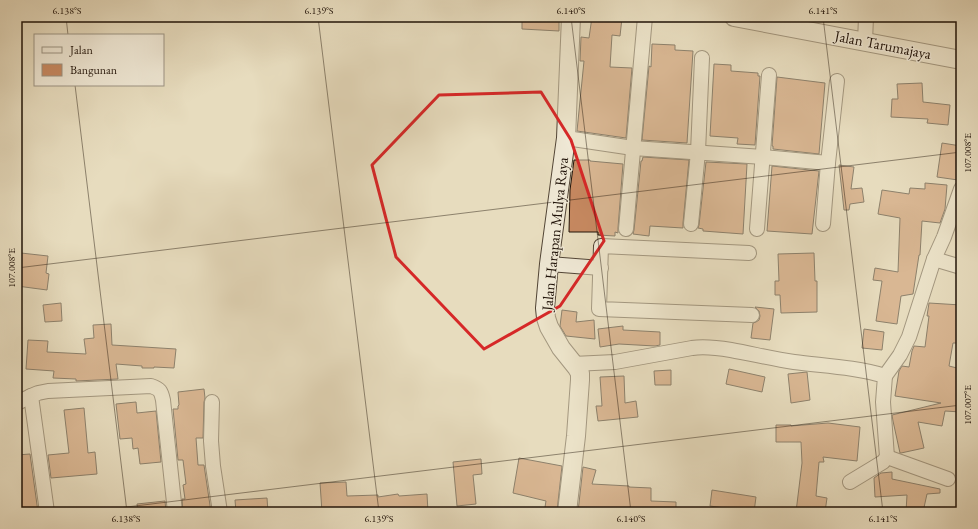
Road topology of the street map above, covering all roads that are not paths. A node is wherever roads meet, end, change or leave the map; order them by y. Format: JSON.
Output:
{"nodes":[{"id":1,"x":571,"y":17,"type":"edge"},
{"id":2,"x":645,"y":17,"type":"edge"},
{"id":3,"x":734,"y":17,"type":"edge"},
{"id":4,"x":866,"y":17,"type":"edge"},
{"id":5,"x":865,"y":42,"type":"junction"},
{"id":6,"x":702,"y":58,"type":"dead end"},
{"id":7,"x":961,"y":60,"type":"edge"},
{"id":8,"x":769,"y":75,"type":"dead end"},
{"id":9,"x":837,"y":81,"type":"dead end"},
{"id":10,"x":566,"y":138,"type":"junction"},
{"id":11,"x":633,"y":148,"type":"junction"},
{"id":12,"x":698,"y":152,"type":"junction"},
{"id":13,"x":763,"y":157,"type":"junction"},
{"id":14,"x":828,"y":163,"type":"junction"},
{"id":15,"x":961,"y":189,"type":"edge"},
{"id":16,"x":691,"y":224,"type":"dead end"},
{"id":17,"x":823,"y":224,"type":"dead end"},
{"id":18,"x":626,"y":229,"type":"dead end"},
{"id":19,"x":757,"y":229,"type":"dead end"},
{"id":20,"x":749,"y":253,"type":"dead end"},
{"id":21,"x":934,"y":259,"type":"junction"},
{"id":22,"x":549,"y":264,"type":"junction"},
{"id":23,"x":961,"y":267,"type":"edge"},
{"id":24,"x":600,"y":268,"type":"junction"},
{"id":25,"x":752,"y":315,"type":"dead end"},
{"id":26,"x":574,"y":364,"type":"junction"},
{"id":27,"x":885,"y":376,"type":"junction"},
{"id":28,"x":31,"y":396,"type":"junction"},
{"id":29,"x":212,"y":402,"type":"dead end"},
{"id":30,"x":17,"y":403,"type":"edge"},
{"id":31,"x":887,"y":457,"type":"junction"},
{"id":32,"x":948,"y":479,"type":"dead end"},
{"id":33,"x":850,"y":482,"type":"dead end"},
{"id":34,"x":47,"y":512,"type":"edge"},
{"id":35,"x":175,"y":512,"type":"edge"},
{"id":36,"x":220,"y":512,"type":"edge"},
{"id":37,"x":567,"y":512,"type":"edge"}],
"edges":[{"from":1,"to":10,"type":"street","name":"Jalan Harapan Mulya Raya"},
{"from":2,"to":11,"type":"street"},
{"from":3,"to":5,"type":"street","name":"Jalan Tarumajaya"},
{"from":4,"to":5,"type":"street"},
{"from":5,"to":7,"type":"street","name":"Jalan Tarumajaya"},
{"from":6,"to":12,"type":"street"},
{"from":8,"to":13,"type":"street"},
{"from":9,"to":14,"type":"street"},
{"from":10,"to":11,"type":"street"},
{"from":10,"to":22,"type":"street","name":"Jalan Harapan Mulya Raya"},
{"from":11,"to":12,"type":"street"},
{"from":11,"to":18,"type":"street"},
{"from":12,"to":13,"type":"street"},
{"from":12,"to":16,"type":"street"},
{"from":13,"to":14,"type":"street"},
{"from":13,"to":19,"type":"street"},
{"from":14,"to":17,"type":"street"},
{"from":15,"to":21,"type":"street"},
{"from":20,"to":24,"type":"street"},
{"from":21,"to":23,"type":"street"},
{"from":21,"to":27,"type":"street"},
{"from":22,"to":24,"type":"street"},
{"from":22,"to":26,"type":"street","name":"Jalan Harapan Mulya Raya"},
{"from":24,"to":25,"type":"street"},
{"from":26,"to":27,"type":"street"},
{"from":26,"to":37,"type":"street","name":"Jalan Harapan Mulya Raya"},
{"from":27,"to":31,"type":"street"},
{"from":28,"to":30,"type":"street"},
{"from":28,"to":34,"type":"street"},
{"from":28,"to":35,"type":"street"},
{"from":29,"to":36,"type":"street"},
{"from":31,"to":32,"type":"street"},
{"from":31,"to":33,"type":"street"}]}
